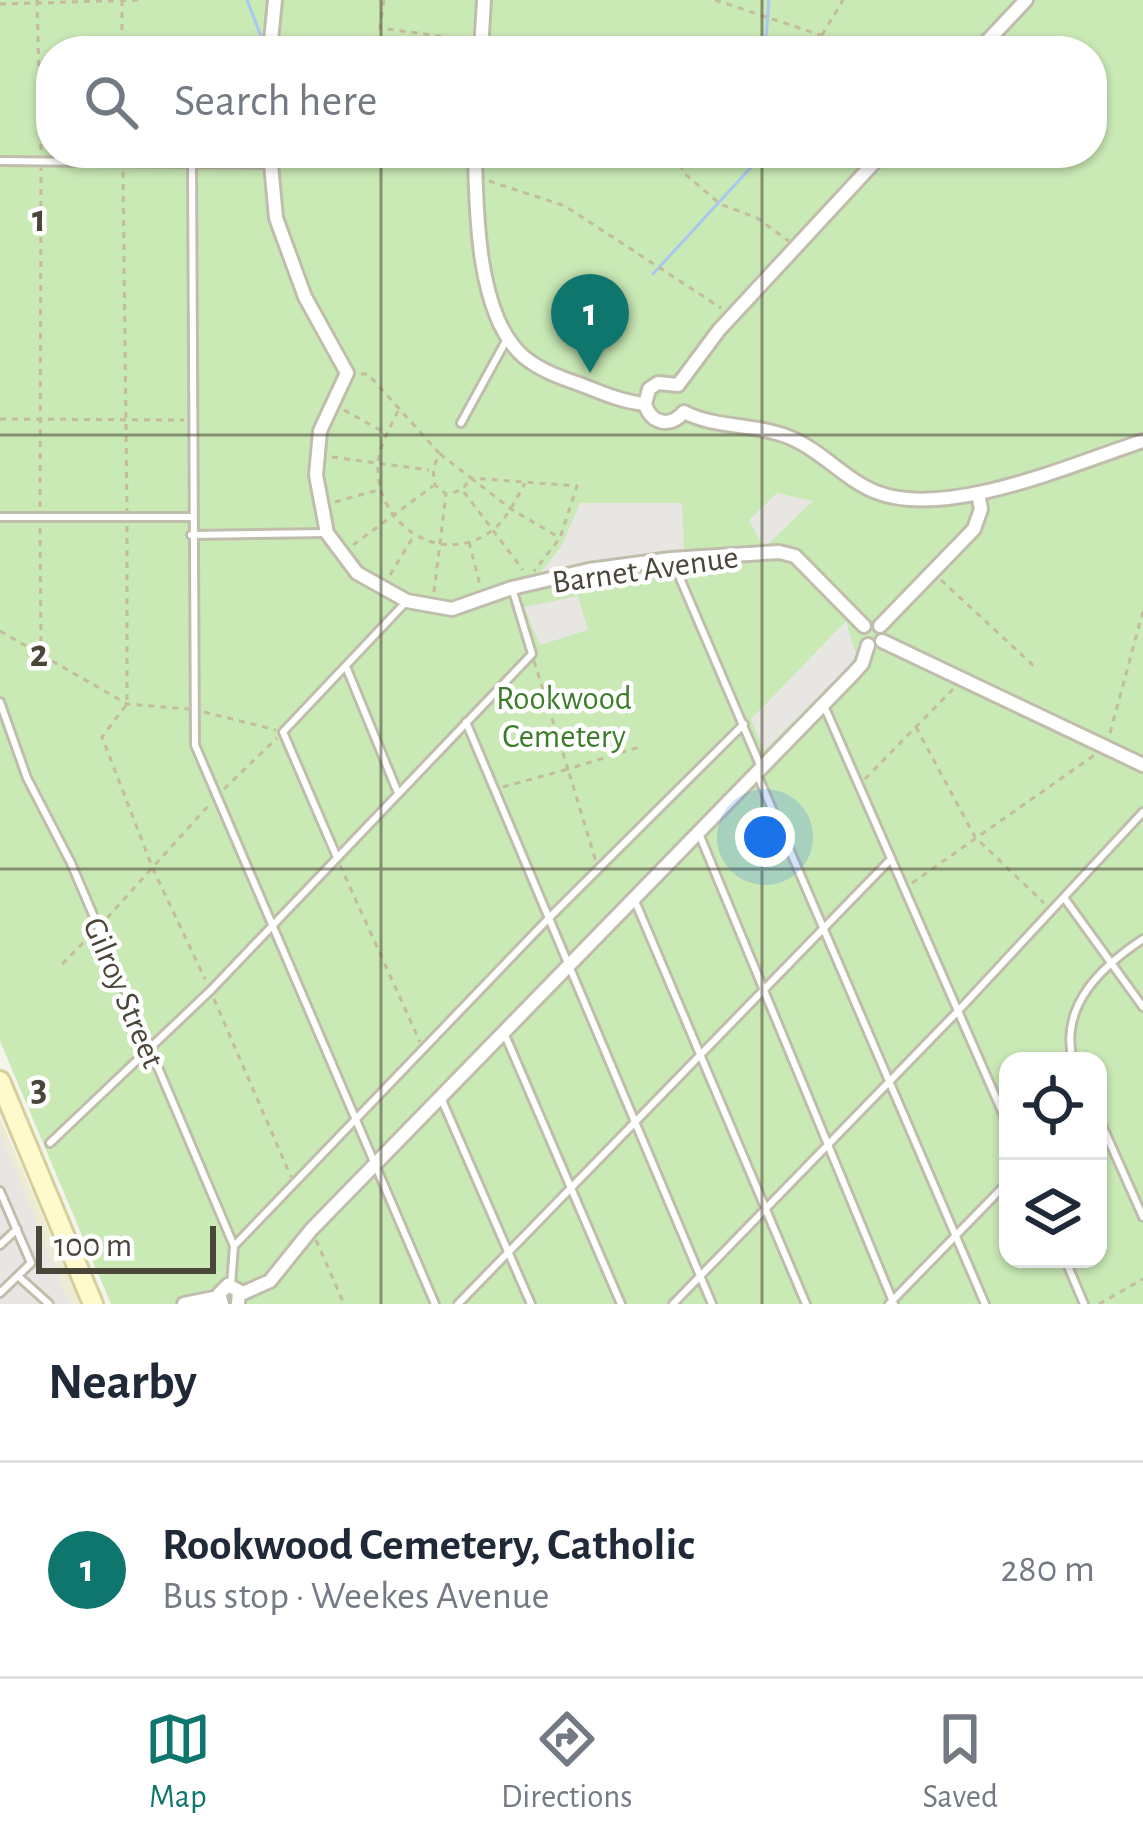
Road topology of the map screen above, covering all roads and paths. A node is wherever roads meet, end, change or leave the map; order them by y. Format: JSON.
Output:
{"nodes":[{"id":1,"x":122,"y":0,"type":"edge"},
{"id":2,"x":140,"y":0,"type":"edge"},
{"id":3,"x":275,"y":0,"type":"edge"},
{"id":4,"x":383,"y":0,"type":"edge"},
{"id":5,"x":484,"y":0,"type":"edge"},
{"id":6,"x":716,"y":0,"type":"edge"},
{"id":7,"x":844,"y":0,"type":"edge"},
{"id":8,"x":1026,"y":0,"type":"edge"},
{"id":9,"x":37,"y":1,"type":"edge"},
{"id":10,"x":0,"y":4,"type":"edge"},
{"id":11,"x":38,"y":36,"type":"edge"},
{"id":12,"x":122,"y":36,"type":"edge"},
{"id":13,"x":271,"y":36,"type":"edge"},
{"id":14,"x":425,"y":36,"type":"edge"},
{"id":15,"x":482,"y":36,"type":"edge"},
{"id":16,"x":821,"y":36,"type":"joint"},
{"id":17,"x":992,"y":36,"type":"edge"},
{"id":18,"x":0,"y":161,"type":"edge"},
{"id":19,"x":36,"y":161,"type":"edge"},
{"id":20,"x":41,"y":168,"type":"edge"},
{"id":21,"x":123,"y":168,"type":"edge"},
{"id":22,"x":192,"y":168,"type":"edge"},
{"id":23,"x":271,"y":168,"type":"edge"},
{"id":24,"x":476,"y":168,"type":"edge"},
{"id":25,"x":682,"y":168,"type":"edge"},
{"id":26,"x":869,"y":168,"type":"edge"},
{"id":27,"x":476,"y":176,"type":"junction"},
{"id":28,"x":796,"y":247,"type":"junction"},
{"id":29,"x":733,"y":315,"type":"junction"},
{"id":30,"x":507,"y":339,"type":"junction"},
{"id":31,"x":346,"y":373,"type":"junction"},
{"id":32,"x":678,"y":385,"type":"junction"},
{"id":33,"x":332,"y":404,"type":"junction"},
{"id":34,"x":645,"y":404,"type":"junction"},
{"id":35,"x":399,"y":410,"type":"junction"},
{"id":36,"x":684,"y":412,"type":"junction"},
{"id":37,"x":0,"y":419,"type":"edge"},
{"id":38,"x":40,"y":420,"type":"junction"},
{"id":39,"x":126,"y":420,"type":"junction"},
{"id":40,"x":192,"y":420,"type":"junction"},
{"id":41,"x":461,"y":423,"type":"dead end"},
{"id":42,"x":387,"y":434,"type":"junction"},
{"id":43,"x":1143,"y":441,"type":"edge"},
{"id":44,"x":439,"y":453,"type":"junction"},
{"id":45,"x":318,"y":455,"type":"junction"},
{"id":46,"x":377,"y":462,"type":"junction"},
{"id":47,"x":433,"y":470,"type":"junction"},
{"id":48,"x":471,"y":478,"type":"junction"},
{"id":49,"x":525,"y":483,"type":"junction"},
{"id":50,"x":435,"y":485,"type":"junction"},
{"id":51,"x":381,"y":489,"type":"junction"},
{"id":52,"x":462,"y":490,"type":"junction"},
{"id":53,"x":446,"y":494,"type":"junction"},
{"id":54,"x":978,"y":494,"type":"junction"},
{"id":55,"x":322,"y":506,"type":"junction"},
{"id":56,"x":511,"y":509,"type":"junction"},
{"id":57,"x":128,"y":516,"type":"junction"},
{"id":58,"x":192,"y":517,"type":"junction"},
{"id":59,"x":392,"y":517,"type":"junction"},
{"id":60,"x":0,"y":518,"type":"edge"},
{"id":61,"x":40,"y":518,"type":"junction"},
{"id":62,"x":493,"y":530,"type":"junction"},
{"id":63,"x":327,"y":532,"type":"junction"},
{"id":64,"x":191,"y":535,"type":"junction"},
{"id":65,"x":413,"y":536,"type":"junction"},
{"id":66,"x":560,"y":538,"type":"junction"},
{"id":67,"x":469,"y":542,"type":"junction"},
{"id":68,"x":441,"y":544,"type":"junction"},
{"id":69,"x":342,"y":553,"type":"junction"},
{"id":70,"x":671,"y":559,"type":"junction"},
{"id":71,"x":932,"y":571,"type":"junction"},
{"id":72,"x":382,"y":587,"type":"junction"},
{"id":73,"x":512,"y":588,"type":"junction"},
{"id":74,"x":483,"y":598,"type":"junction"},
{"id":75,"x":407,"y":601,"type":"junction"},
{"id":76,"x":433,"y":606,"type":"junction"},
{"id":77,"x":1143,"y":611,"type":"edge"},
{"id":78,"x":0,"y":632,"type":"edge"},
{"id":79,"x":877,"y":637,"type":"junction"},
{"id":80,"x":41,"y":652,"type":"junction"},
{"id":81,"x":532,"y":654,"type":"junction"},
{"id":82,"x":346,"y":669,"type":"junction"},
{"id":83,"x":1037,"y":669,"type":"dead end"},
{"id":84,"x":963,"y":679,"type":"junction"},
{"id":85,"x":0,"y":702,"type":"edge"},
{"id":86,"x":127,"y":704,"type":"junction"},
{"id":87,"x":824,"y":704,"type":"junction"},
{"id":88,"x":192,"y":709,"type":"junction"},
{"id":89,"x":466,"y":722,"type":"junction"},
{"id":90,"x":744,"y":724,"type":"junction"},
{"id":91,"x":916,"y":727,"type":"junction"},
{"id":92,"x":283,"y":732,"type":"junction"},
{"id":93,"x":644,"y":746,"type":"dead end"},
{"id":94,"x":1106,"y":747,"type":"junction"},
{"id":95,"x":1143,"y":765,"type":"edge"},
{"id":96,"x":758,"y":769,"type":"junction"},
{"id":97,"x":568,"y":770,"type":"junction"},
{"id":98,"x":860,"y":784,"type":"junction"},
{"id":99,"x":495,"y":790,"type":"junction"},
{"id":100,"x":398,"y":793,"type":"junction"},
{"id":101,"x":215,"y":797,"type":"junction"},
{"id":102,"x":1143,"y":812,"type":"edge"},
{"id":103,"x":698,"y":832,"type":"junction"},
{"id":104,"x":976,"y":837,"type":"junction"},
{"id":105,"x":337,"y":857,"type":"junction"},
{"id":106,"x":891,"y":859,"type":"junction"},
{"id":107,"x":153,"y":869,"type":"junction"},
{"id":108,"x":598,"y":869,"type":"junction"},
{"id":109,"x":906,"y":888,"type":"junction"},
{"id":110,"x":634,"y":898,"type":"junction"},
{"id":111,"x":1065,"y":899,"type":"junction"},
{"id":112,"x":1053,"y":912,"type":"junction"},
{"id":113,"x":549,"y":918,"type":"junction"},
{"id":114,"x":274,"y":922,"type":"junction"},
{"id":115,"x":824,"y":927,"type":"junction"},
{"id":116,"x":98,"y":928,"type":"junction"},
{"id":117,"x":1143,"y":939,"type":"edge"},
{"id":118,"x":1110,"y":961,"type":"junction"},
{"id":119,"x":62,"y":964,"type":"dead end"},
{"id":120,"x":568,"y":965,"type":"junction"},
{"id":121,"x":763,"y":989,"type":"junction"},
{"id":122,"x":211,"y":990,"type":"junction"},
{"id":123,"x":1143,"y":1007,"type":"edge"},
{"id":124,"x":959,"y":1010,"type":"junction"},
{"id":125,"x":504,"y":1032,"type":"junction"},
{"id":126,"x":423,"y":1049,"type":"junction"},
{"id":127,"x":150,"y":1052,"type":"junction"},
{"id":128,"x":1072,"y":1052,"type":"edge"},
{"id":129,"x":698,"y":1055,"type":"junction"},
{"id":130,"x":0,"y":1081,"type":"edge"},
{"id":131,"x":888,"y":1083,"type":"junction"},
{"id":132,"x":441,"y":1097,"type":"junction"},
{"id":133,"x":999,"y":1104,"type":"edge"},
{"id":134,"x":358,"y":1118,"type":"junction"},
{"id":135,"x":634,"y":1121,"type":"junction"},
{"id":136,"x":1107,"y":1133,"type":"edge"},
{"id":137,"x":50,"y":1143,"type":"dead end"},
{"id":138,"x":829,"y":1145,"type":"junction"},
{"id":139,"x":377,"y":1162,"type":"junction"},
{"id":140,"x":295,"y":1184,"type":"junction"},
{"id":141,"x":572,"y":1186,"type":"junction"},
{"id":142,"x":999,"y":1192,"type":"edge"},
{"id":143,"x":0,"y":1193,"type":"edge"},
{"id":144,"x":1139,"y":1195,"type":"edge"},
{"id":145,"x":765,"y":1211,"type":"junction"},
{"id":146,"x":1143,"y":1217,"type":"edge"},
{"id":147,"x":16,"y":1229,"type":"junction"},
{"id":148,"x":311,"y":1229,"type":"junction"},
{"id":149,"x":956,"y":1236,"type":"junction"},
{"id":150,"x":0,"y":1245,"type":"edge"},
{"id":151,"x":234,"y":1246,"type":"junction"},
{"id":152,"x":508,"y":1252,"type":"junction"},
{"id":153,"x":1069,"y":1268,"type":"edge"},
{"id":154,"x":18,"y":1276,"type":"junction"},
{"id":155,"x":700,"y":1276,"type":"junction"},
{"id":156,"x":1143,"y":1279,"type":"edge"},
{"id":157,"x":0,"y":1293,"type":"edge"},
{"id":158,"x":236,"y":1294,"type":"edge"},
{"id":159,"x":220,"y":1300,"type":"edge"},
{"id":160,"x":892,"y":1303,"type":"edge"},
{"id":161,"x":49,"y":1304,"type":"edge"},
{"id":162,"x":93,"y":1304,"type":"edge"},
{"id":163,"x":184,"y":1304,"type":"edge"},
{"id":164,"x":344,"y":1304,"type":"edge"},
{"id":165,"x":435,"y":1304,"type":"edge"},
{"id":166,"x":458,"y":1304,"type":"edge"},
{"id":167,"x":531,"y":1304,"type":"edge"},
{"id":168,"x":621,"y":1304,"type":"edge"},
{"id":169,"x":674,"y":1304,"type":"edge"},
{"id":170,"x":712,"y":1304,"type":"edge"},
{"id":171,"x":806,"y":1304,"type":"edge"},
{"id":172,"x":985,"y":1304,"type":"edge"},
{"id":173,"x":1084,"y":1304,"type":"edge"},
{"id":174,"x":1099,"y":1304,"type":"edge"}],
"edges":[{"from":1,"to":2,"type":"path"},
{"from":1,"to":9,"type":"path"},
{"from":1,"to":12,"type":"path"},
{"from":3,"to":13,"type":"street"},
{"from":4,"to":14,"type":"path"},
{"from":5,"to":15,"type":"street"},
{"from":6,"to":16,"type":"path"},
{"from":7,"to":16,"type":"path"},
{"from":8,"to":17,"type":"street"},
{"from":9,"to":10,"type":"path"},
{"from":9,"to":11,"type":"path"},
{"from":18,"to":19,"type":"lane"},
{"from":20,"to":38,"type":"path"},
{"from":21,"to":39,"type":"path"},
{"from":22,"to":40,"type":"lane"},
{"from":23,"to":31,"type":"street"},
{"from":24,"to":27,"type":"street"},
{"from":25,"to":28,"type":"path"},
{"from":26,"to":28,"type":"street"},
{"from":27,"to":29,"type":"path"},
{"from":27,"to":30,"type":"street"},
{"from":28,"to":29,"type":"street"},
{"from":29,"to":32,"type":"street"},
{"from":30,"to":34,"type":"street"},
{"from":30,"to":41,"type":"lane"},
{"from":31,"to":33,"type":"street","name":"Barnet Avenue"},
{"from":31,"to":35,"type":"path"},
{"from":32,"to":34,"type":"street"},
{"from":32,"to":36,"type":"street"},
{"from":33,"to":42,"type":"path"},
{"from":33,"to":45,"type":"street","name":"Barnet Avenue"},
{"from":34,"to":36,"type":"street"},
{"from":35,"to":42,"type":"path"},
{"from":35,"to":44,"type":"path"},
{"from":36,"to":54,"type":"street"},
{"from":37,"to":38,"type":"path"},
{"from":38,"to":39,"type":"path"},
{"from":38,"to":61,"type":"path"},
{"from":39,"to":40,"type":"path"},
{"from":39,"to":57,"type":"path"},
{"from":40,"to":58,"type":"lane"},
{"from":42,"to":46,"type":"path"},
{"from":43,"to":54,"type":"street"},
{"from":44,"to":47,"type":"path"},
{"from":44,"to":48,"type":"path"},
{"from":45,"to":46,"type":"path"},
{"from":45,"to":55,"type":"street","name":"Barnet Avenue"},
{"from":46,"to":47,"type":"path"},
{"from":46,"to":51,"type":"path"},
{"from":47,"to":50,"type":"path"},
{"from":48,"to":49,"type":"path"},
{"from":48,"to":52,"type":"path"},
{"from":48,"to":56,"type":"path"},
{"from":49,"to":56,"type":"path"},
{"from":49,"to":66,"type":"path"},
{"from":50,"to":53,"type":"path"},
{"from":50,"to":59,"type":"path"},
{"from":51,"to":55,"type":"path"},
{"from":51,"to":59,"type":"path"},
{"from":52,"to":53,"type":"path"},
{"from":52,"to":62,"type":"path"},
{"from":53,"to":68,"type":"path"},
{"from":54,"to":71,"type":"street"},
{"from":55,"to":63,"type":"street","name":"Barnet Avenue"},
{"from":56,"to":62,"type":"path"},
{"from":56,"to":66,"type":"path"},
{"from":57,"to":58,"type":"lane"},
{"from":57,"to":61,"type":"lane"},
{"from":57,"to":86,"type":"path"},
{"from":58,"to":64,"type":"lane"},
{"from":59,"to":65,"type":"path"},
{"from":59,"to":69,"type":"path"},
{"from":60,"to":61,"type":"lane"},
{"from":61,"to":80,"type":"path"},
{"from":62,"to":66,"type":"path"},
{"from":62,"to":67,"type":"path"},
{"from":63,"to":64,"type":"lane"},
{"from":63,"to":69,"type":"street","name":"Barnet Avenue"},
{"from":64,"to":88,"type":"lane"},
{"from":65,"to":68,"type":"path"},
{"from":65,"to":72,"type":"path"},
{"from":67,"to":68,"type":"path"},
{"from":67,"to":74,"type":"path"},
{"from":68,"to":76,"type":"path"},
{"from":69,"to":72,"type":"street","name":"Barnet Avenue"},
{"from":70,"to":73,"type":"street","name":"Barnet Avenue"},
{"from":70,"to":79,"type":"street","name":"Barnet Avenue"},
{"from":70,"to":90,"type":"lane"},
{"from":71,"to":79,"type":"street"},
{"from":71,"to":83,"type":"path"},
{"from":72,"to":75,"type":"street","name":"Barnet Avenue"},
{"from":73,"to":74,"type":"street","name":"Barnet Avenue"},
{"from":73,"to":81,"type":"lane"},
{"from":74,"to":76,"type":"street","name":"Barnet Avenue"},
{"from":75,"to":76,"type":"street","name":"Barnet Avenue"},
{"from":75,"to":82,"type":"lane"},
{"from":77,"to":94,"type":"path"},
{"from":78,"to":80,"type":"path"},
{"from":79,"to":84,"type":"street"},
{"from":79,"to":87,"type":"street"},
{"from":80,"to":86,"type":"path"},
{"from":81,"to":89,"type":"lane"},
{"from":81,"to":97,"type":"path"},
{"from":82,"to":92,"type":"lane"},
{"from":82,"to":100,"type":"lane"},
{"from":84,"to":91,"type":"path"},
{"from":84,"to":94,"type":"street"},
{"from":85,"to":116,"type":"lane","name":"Gilroy Street"},
{"from":86,"to":88,"type":"path"},
{"from":86,"to":107,"type":"path"},
{"from":87,"to":96,"type":"street"},
{"from":87,"to":98,"type":"lane"},
{"from":88,"to":92,"type":"path"},
{"from":88,"to":101,"type":"lane"},
{"from":89,"to":99,"type":"lane"},
{"from":89,"to":100,"type":"lane"},
{"from":90,"to":96,"type":"lane"},
{"from":90,"to":108,"type":"lane"},
{"from":91,"to":98,"type":"path"},
{"from":91,"to":104,"type":"path"},
{"from":92,"to":101,"type":"path"},
{"from":92,"to":105,"type":"lane"},
{"from":93,"to":97,"type":"path"},
{"from":94,"to":95,"type":"street"},
{"from":94,"to":104,"type":"path"},
{"from":96,"to":103,"type":"street"},
{"from":96,"to":115,"type":"lane"},
{"from":97,"to":99,"type":"path"},
{"from":97,"to":108,"type":"path"},
{"from":98,"to":106,"type":"lane"},
{"from":99,"to":113,"type":"lane"},
{"from":100,"to":105,"type":"lane"},
{"from":101,"to":107,"type":"path"},
{"from":101,"to":114,"type":"lane"},
{"from":102,"to":111,"type":"lane"},
{"from":103,"to":110,"type":"street"},
{"from":103,"to":121,"type":"lane"},
{"from":104,"to":109,"type":"path"},
{"from":104,"to":112,"type":"path"},
{"from":105,"to":114,"type":"lane"},
{"from":105,"to":126,"type":"path"},
{"from":106,"to":109,"type":"lane"},
{"from":106,"to":115,"type":"lane"},
{"from":107,"to":116,"type":"path"},
{"from":107,"to":122,"type":"path"},
{"from":108,"to":113,"type":"lane"},
{"from":109,"to":124,"type":"lane"},
{"from":110,"to":120,"type":"street"},
{"from":110,"to":129,"type":"lane"},
{"from":111,"to":112,"type":"lane"},
{"from":111,"to":118,"type":"lane"},
{"from":112,"to":124,"type":"lane"},
{"from":113,"to":120,"type":"lane"},
{"from":113,"to":126,"type":"lane"},
{"from":114,"to":122,"type":"lane"},
{"from":114,"to":134,"type":"lane"},
{"from":115,"to":121,"type":"lane"},
{"from":115,"to":131,"type":"lane"},
{"from":116,"to":119,"type":"path"},
{"from":116,"to":127,"type":"lane","name":"Gilroy Street"},
{"from":117,"to":118,"type":"lane"},
{"from":118,"to":123,"type":"lane"},
{"from":118,"to":128,"type":"lane"},
{"from":120,"to":125,"type":"street"},
{"from":120,"to":135,"type":"lane"},
{"from":121,"to":129,"type":"lane"},
{"from":121,"to":138,"type":"lane"},
{"from":122,"to":127,"type":"lane"},
{"from":122,"to":140,"type":"path"},
{"from":124,"to":131,"type":"lane"},
{"from":124,"to":133,"type":"lane"},
{"from":125,"to":132,"type":"street"},
{"from":125,"to":141,"type":"lane"},
{"from":126,"to":134,"type":"lane"},
{"from":127,"to":137,"type":"lane"},
{"from":127,"to":151,"type":"lane","name":"Gilroy Street"},
{"from":129,"to":135,"type":"lane"},
{"from":129,"to":145,"type":"lane"},
{"from":130,"to":162,"type":"main road"},
{"from":131,"to":138,"type":"lane"},
{"from":131,"to":149,"type":"lane"},
{"from":132,"to":139,"type":"street"},
{"from":132,"to":152,"type":"lane"},
{"from":134,"to":139,"type":"lane"},
{"from":134,"to":140,"type":"lane"},
{"from":135,"to":141,"type":"lane"},
{"from":135,"to":155,"type":"lane"},
{"from":136,"to":144,"type":"lane"},
{"from":138,"to":145,"type":"lane"},
{"from":138,"to":160,"type":"lane"},
{"from":139,"to":148,"type":"street"},
{"from":139,"to":165,"type":"lane"},
{"from":140,"to":151,"type":"lane"},
{"from":141,"to":152,"type":"lane"},
{"from":141,"to":168,"type":"lane"},
{"from":142,"to":149,"type":"lane"},
{"from":143,"to":147,"type":"lane"},
{"from":144,"to":146,"type":"lane"},
{"from":145,"to":155,"type":"lane"},
{"from":145,"to":171,"type":"lane"},
{"from":147,"to":150,"type":"lane"},
{"from":147,"to":154,"type":"lane"},
{"from":148,"to":158,"type":"street"},
{"from":148,"to":164,"type":"path"},
{"from":149,"to":160,"type":"lane"},
{"from":149,"to":172,"type":"lane"},
{"from":151,"to":158,"type":"lane","name":"Gilroy Street"},
{"from":152,"to":166,"type":"lane"},
{"from":152,"to":167,"type":"lane"},
{"from":153,"to":173,"type":"lane"},
{"from":154,"to":157,"type":"lane"},
{"from":154,"to":161,"type":"lane"},
{"from":155,"to":169,"type":"lane"},
{"from":155,"to":170,"type":"lane"},
{"from":156,"to":174,"type":"path"},
{"from":158,"to":159,"type":"street"},
{"from":159,"to":163,"type":"street"}]}
